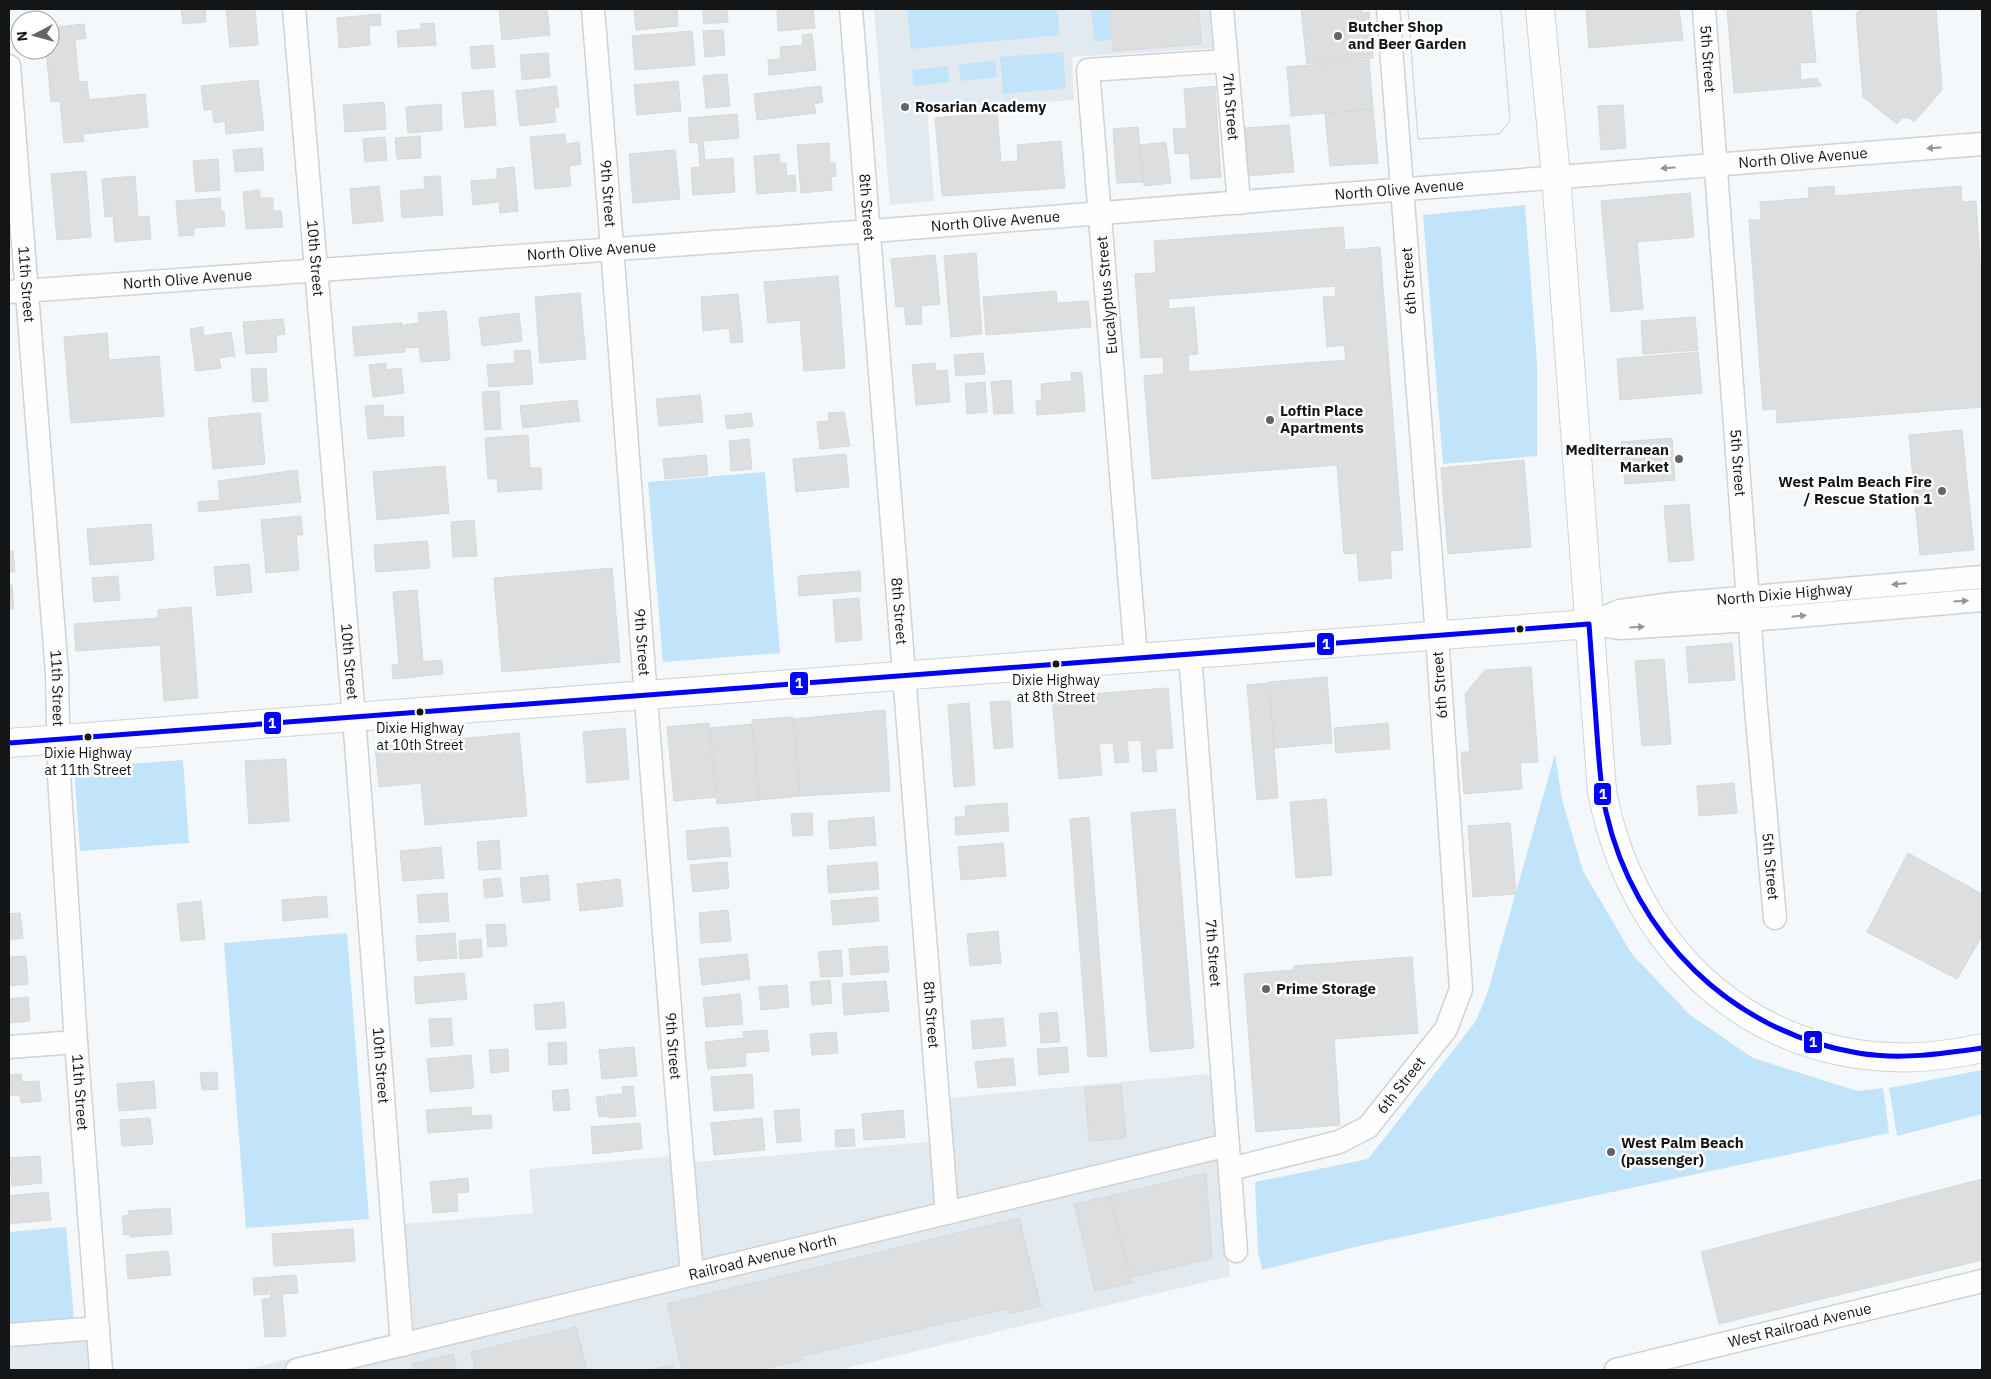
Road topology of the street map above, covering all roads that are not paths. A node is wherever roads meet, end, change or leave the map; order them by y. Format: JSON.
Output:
{"nodes":[{"id":1,"x":294,"y":9,"type":"edge"},
{"id":2,"x":593,"y":9,"type":"edge"},
{"id":3,"x":851,"y":9,"type":"edge"},
{"id":4,"x":1222,"y":9,"type":"edge"},
{"id":5,"x":1388,"y":9,"type":"edge"},
{"id":6,"x":1540,"y":9,"type":"edge"},
{"id":7,"x":1704,"y":9,"type":"edge"},
{"id":8,"x":1226,"y":61,"type":"junction"},
{"id":9,"x":9,"y":66,"type":"edge"},
{"id":10,"x":1982,"y":144,"type":"edge"},
{"id":11,"x":1717,"y":164,"type":"junction"},
{"id":12,"x":1556,"y":176,"type":"junction"},
{"id":13,"x":1402,"y":190,"type":"junction"},
{"id":14,"x":1239,"y":203,"type":"junction"},
{"id":15,"x":1101,"y":213,"type":"junction"},
{"id":16,"x":869,"y":231,"type":"junction"},
{"id":17,"x":613,"y":250,"type":"junction"},
{"id":18,"x":316,"y":270,"type":"junction"},
{"id":19,"x":18,"y":291,"type":"edge"},
{"id":20,"x":1982,"y":577,"type":"edge"},
{"id":21,"x":1749,"y":596,"type":"junction"},
{"id":22,"x":1982,"y":600,"type":"edge"},
{"id":23,"x":1750,"y":620,"type":"junction"},
{"id":24,"x":1589,"y":624,"type":"junction"},
{"id":25,"x":1437,"y":636,"type":"junction"},
{"id":26,"x":1190,"y":654,"type":"junction"},
{"id":27,"x":1136,"y":658,"type":"junction"},
{"id":28,"x":904,"y":674,"type":"junction"},
{"id":29,"x":644,"y":694,"type":"junction"},
{"id":30,"x":354,"y":717,"type":"junction"},
{"id":31,"x":60,"y":739,"type":"junction"},
{"id":32,"x":9,"y":743,"type":"edge"},
{"id":33,"x":1774,"y":918,"type":"dead end"},
{"id":34,"x":76,"y":1042,"type":"junction"},
{"id":35,"x":9,"y":1047,"type":"edge"},
{"id":36,"x":1982,"y":1048,"type":"edge"},
{"id":37,"x":1228,"y":1145,"type":"junction"},
{"id":38,"x":1230,"y":1169,"type":"junction"},
{"id":39,"x":947,"y":1213,"type":"junction"},
{"id":40,"x":1236,"y":1251,"type":"dead end"},
{"id":41,"x":692,"y":1274,"type":"junction"},
{"id":42,"x":1982,"y":1281,"type":"edge"},
{"id":43,"x":98,"y":1328,"type":"junction"},
{"id":44,"x":9,"y":1335,"type":"edge"},
{"id":45,"x":402,"y":1345,"type":"junction"},
{"id":46,"x":101,"y":1370,"type":"edge"},
{"id":47,"x":297,"y":1370,"type":"edge"},
{"id":48,"x":1616,"y":1370,"type":"edge"}],
"edges":[{"from":1,"to":18,"type":"street","name":"10th Street"},
{"from":2,"to":17,"type":"street","name":"9th Street"},
{"from":3,"to":16,"type":"street","name":"8th Street"},
{"from":4,"to":8,"type":"street","name":"7th Street"},
{"from":5,"to":13,"type":"street","name":"6th Street"},
{"from":6,"to":12,"type":"main road"},
{"from":7,"to":11,"type":"street","name":"5th Street"},
{"from":8,"to":14,"type":"street","name":"7th Street"},
{"from":8,"to":15,"type":"street","name":"Eucalyptus Street"},
{"from":9,"to":19,"type":"street","name":"11th Street"},
{"from":10,"to":11,"type":"street","name":"North Olive Avenue","one_way":true},
{"from":11,"to":12,"type":"street","name":"North Olive Avenue","one_way":true},
{"from":11,"to":21,"type":"street","name":"5th Street"},
{"from":12,"to":13,"type":"street","name":"North Olive Avenue"},
{"from":12,"to":24,"type":"main road"},
{"from":13,"to":14,"type":"street","name":"North Olive Avenue"},
{"from":13,"to":25,"type":"street","name":"6th Street"},
{"from":14,"to":15,"type":"street","name":"North Olive Avenue"},
{"from":15,"to":16,"type":"street","name":"North Olive Avenue"},
{"from":15,"to":27,"type":"street","name":"Eucalyptus Street"},
{"from":16,"to":17,"type":"street","name":"North Olive Avenue"},
{"from":16,"to":28,"type":"street","name":"8th Street"},
{"from":17,"to":18,"type":"street","name":"North Olive Avenue"},
{"from":17,"to":29,"type":"street","name":"9th Street"},
{"from":18,"to":19,"type":"street","name":"North Olive Avenue"},
{"from":18,"to":30,"type":"street","name":"10th Street"},
{"from":19,"to":31,"type":"street","name":"11th Street"},
{"from":20,"to":21,"type":"street","name":"North Dixie Highway","one_way":true},
{"from":21,"to":23,"type":"street","name":"5th Street"},
{"from":21,"to":24,"type":"street","name":"North Dixie Highway"},
{"from":23,"to":22,"type":"street","name":"North Dixie Highway","one_way":true},
{"from":24,"to":23,"type":"street","name":"North Dixie Highway","one_way":true},
{"from":23,"to":33,"type":"street","name":"5th Street"},
{"from":24,"to":25,"type":"main road","name":"North Dixie Highway"},
{"from":24,"to":36,"type":"main road"},
{"from":25,"to":26,"type":"main road","name":"North Dixie Highway"},
{"from":25,"to":38,"type":"street","name":"6th Street"},
{"from":26,"to":27,"type":"main road","name":"North Dixie Highway"},
{"from":26,"to":37,"type":"street","name":"7th Street"},
{"from":27,"to":28,"type":"main road","name":"North Dixie Highway"},
{"from":28,"to":29,"type":"main road","name":"North Dixie Highway"},
{"from":28,"to":39,"type":"street","name":"8th Street"},
{"from":29,"to":30,"type":"main road","name":"North Dixie Highway"},
{"from":29,"to":41,"type":"street","name":"9th Street"},
{"from":30,"to":31,"type":"main road","name":"North Dixie Highway"},
{"from":30,"to":45,"type":"street","name":"10th Street"},
{"from":31,"to":32,"type":"main road","name":"North Dixie Highway"},
{"from":31,"to":34,"type":"street","name":"11th Street"},
{"from":34,"to":35,"type":"street"},
{"from":34,"to":43,"type":"street","name":"11th Street"},
{"from":37,"to":38,"type":"street","name":"7th Street"},
{"from":37,"to":39,"type":"street","name":"Railroad Avenue North"},
{"from":38,"to":40,"type":"street","name":"7th Street"},
{"from":39,"to":41,"type":"street","name":"Railroad Avenue North"},
{"from":41,"to":45,"type":"street","name":"Railroad Avenue North"},
{"from":42,"to":48,"type":"street","name":"West Railroad Avenue"},
{"from":43,"to":44,"type":"street"},
{"from":43,"to":46,"type":"street","name":"11th Street"},
{"from":45,"to":47,"type":"street","name":"Railroad Avenue North"}]}
